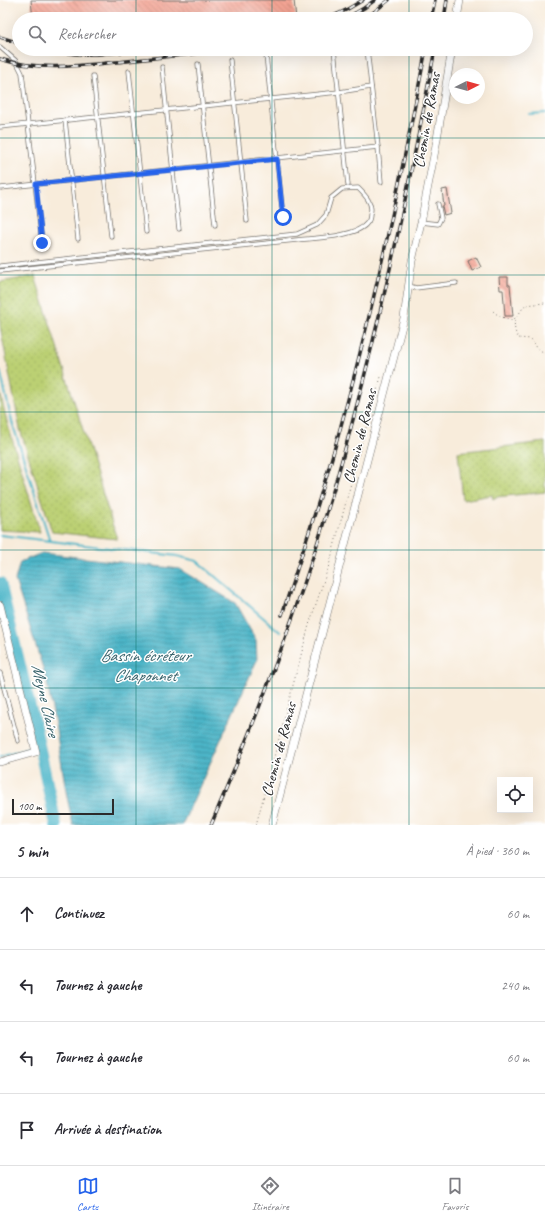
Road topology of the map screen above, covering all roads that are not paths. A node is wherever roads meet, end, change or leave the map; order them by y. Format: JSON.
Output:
{"nodes":[{"id":1,"x":460,"y":0,"type":"edge"},
{"id":2,"x":458,"y":12,"type":"edge"},
{"id":3,"x":0,"y":47,"type":"edge"},
{"id":4,"x":266,"y":56,"type":"dead end"},
{"id":5,"x":335,"y":56,"type":"edge"},
{"id":6,"x":368,"y":56,"type":"edge"},
{"id":7,"x":451,"y":56,"type":"edge"},
{"id":8,"x":230,"y":60,"type":"dead end"},
{"id":9,"x":198,"y":64,"type":"dead end"},
{"id":10,"x":162,"y":67,"type":"dead end"},
{"id":11,"x":129,"y":71,"type":"dead end"},
{"id":12,"x":93,"y":76,"type":"dead end"},
{"id":13,"x":371,"y":87,"type":"junction"},
{"id":14,"x":339,"y":92,"type":"junction"},
{"id":15,"x":270,"y":99,"type":"junction"},
{"id":16,"x":234,"y":103,"type":"junction"},
{"id":17,"x":202,"y":106,"type":"junction"},
{"id":18,"x":166,"y":110,"type":"junction"},
{"id":19,"x":134,"y":113,"type":"junction"},
{"id":20,"x":98,"y":117,"type":"junction"},
{"id":21,"x":65,"y":120,"type":"junction"},
{"id":22,"x":28,"y":124,"type":"junction"},
{"id":23,"x":0,"y":127,"type":"edge"},
{"id":24,"x":378,"y":147,"type":"junction"},
{"id":25,"x":345,"y":151,"type":"junction"},
{"id":26,"x":277,"y":159,"type":"junction"},
{"id":27,"x":240,"y":163,"type":"junction"},
{"id":28,"x":208,"y":166,"type":"junction"},
{"id":29,"x":172,"y":170,"type":"junction"},
{"id":30,"x":140,"y":174,"type":"junction"},
{"id":31,"x":104,"y":177,"type":"junction"},
{"id":32,"x":72,"y":181,"type":"junction"},
{"id":33,"x":381,"y":182,"type":"dead end"},
{"id":34,"x":36,"y":184,"type":"junction"},
{"id":35,"x":348,"y":184,"type":"dead end"},
{"id":36,"x":1,"y":188,"type":"dead end"},
{"id":37,"x":438,"y":204,"type":"dead end"},
{"id":38,"x":283,"y":217,"type":"dead end"},
{"id":39,"x":247,"y":221,"type":"dead end"},
{"id":40,"x":421,"y":222,"type":"junction"},
{"id":41,"x":215,"y":225,"type":"dead end"},
{"id":42,"x":179,"y":228,"type":"dead end"},
{"id":43,"x":146,"y":232,"type":"dead end"},
{"id":44,"x":111,"y":236,"type":"dead end"},
{"id":45,"x":78,"y":239,"type":"dead end"},
{"id":46,"x":42,"y":243,"type":"dead end"},
{"id":47,"x":0,"y":266,"type":"edge"},
{"id":48,"x":0,"y":271,"type":"edge"},
{"id":49,"x":456,"y":283,"type":"dead end"},
{"id":50,"x":408,"y":286,"type":"junction"},
{"id":51,"x":0,"y":605,"type":"edge"},
{"id":52,"x":0,"y":673,"type":"edge"},
{"id":53,"x":18,"y":741,"type":"dead end"},
{"id":54,"x":0,"y":762,"type":"edge"},
{"id":55,"x":272,"y":825,"type":"edge"}],
"edges":[{"from":1,"to":2,"type":"street"},
{"from":3,"to":22,"type":"lane"},
{"from":4,"to":15,"type":"lane"},
{"from":5,"to":14,"type":"lane"},
{"from":6,"to":13,"type":"lane"},
{"from":7,"to":40,"type":"street","name":"Chemin de Ramas"},
{"from":8,"to":16,"type":"lane"},
{"from":9,"to":17,"type":"lane"},
{"from":10,"to":18,"type":"lane"},
{"from":11,"to":19,"type":"lane"},
{"from":12,"to":20,"type":"lane"},
{"from":13,"to":14,"type":"lane"},
{"from":13,"to":24,"type":"lane"},
{"from":14,"to":15,"type":"lane"},
{"from":14,"to":25,"type":"lane"},
{"from":15,"to":16,"type":"lane"},
{"from":15,"to":26,"type":"lane"},
{"from":16,"to":17,"type":"lane"},
{"from":16,"to":27,"type":"lane"},
{"from":17,"to":18,"type":"lane"},
{"from":17,"to":28,"type":"lane"},
{"from":18,"to":19,"type":"lane"},
{"from":18,"to":29,"type":"lane"},
{"from":19,"to":20,"type":"lane"},
{"from":19,"to":30,"type":"lane"},
{"from":20,"to":21,"type":"lane"},
{"from":20,"to":31,"type":"lane"},
{"from":21,"to":22,"type":"lane"},
{"from":21,"to":32,"type":"lane"},
{"from":22,"to":23,"type":"lane"},
{"from":22,"to":34,"type":"lane"},
{"from":24,"to":25,"type":"lane"},
{"from":24,"to":33,"type":"lane"},
{"from":25,"to":26,"type":"lane"},
{"from":25,"to":35,"type":"lane"},
{"from":26,"to":27,"type":"lane"},
{"from":26,"to":38,"type":"lane"},
{"from":27,"to":28,"type":"lane"},
{"from":27,"to":39,"type":"lane"},
{"from":28,"to":29,"type":"lane"},
{"from":28,"to":41,"type":"lane"},
{"from":29,"to":30,"type":"lane"},
{"from":29,"to":42,"type":"lane"},
{"from":30,"to":31,"type":"lane"},
{"from":30,"to":43,"type":"lane"},
{"from":31,"to":32,"type":"lane"},
{"from":31,"to":44,"type":"lane"},
{"from":32,"to":34,"type":"lane"},
{"from":32,"to":45,"type":"lane"},
{"from":34,"to":36,"type":"lane"},
{"from":34,"to":46,"type":"lane"},
{"from":37,"to":40,"type":"lane"},
{"from":40,"to":50,"type":"street","name":"Chemin de Ramas"},
{"from":47,"to":48,"type":"lane"},
{"from":49,"to":50,"type":"lane"},
{"from":50,"to":55,"type":"street","name":"Chemin de Ramas"},
{"from":51,"to":54,"type":"street"},
{"from":52,"to":53,"type":"lane"}]}
